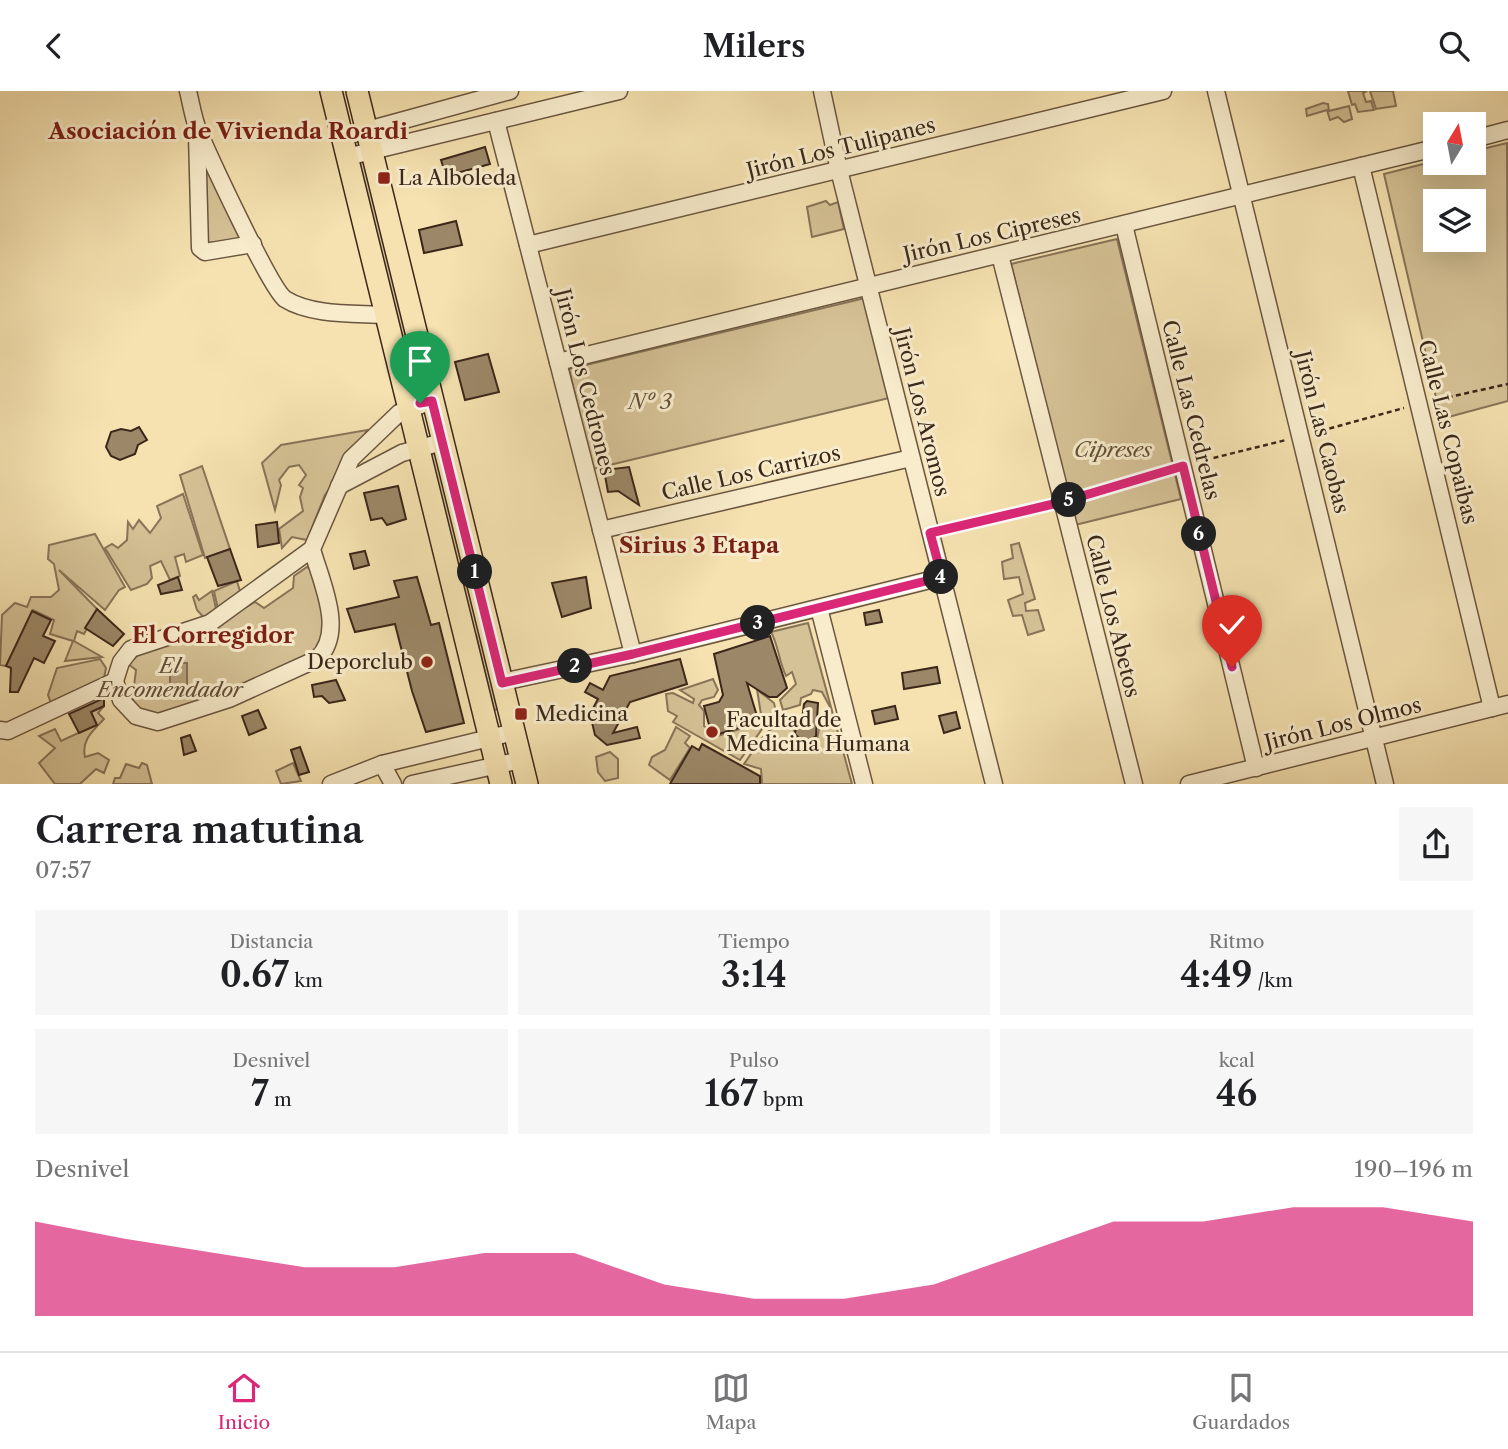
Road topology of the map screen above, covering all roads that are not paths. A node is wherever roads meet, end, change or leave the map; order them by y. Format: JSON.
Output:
{"nodes":[{"id":1,"x":188,"y":91,"type":"edge"},
{"id":2,"x":331,"y":91,"type":"edge"},
{"id":3,"x":357,"y":91,"type":"edge"},
{"id":4,"x":510,"y":91,"type":"edge"},
{"id":5,"x":619,"y":91,"type":"edge"},
{"id":6,"x":822,"y":91,"type":"edge"},
{"id":7,"x":1163,"y":91,"type":"edge"},
{"id":8,"x":1216,"y":91,"type":"edge"},
{"id":9,"x":486,"y":94,"type":"edge"},
{"id":10,"x":496,"y":121,"type":"junction"},
{"id":11,"x":197,"y":127,"type":"junction"},
{"id":12,"x":1508,"y":130,"type":"edge"},
{"id":13,"x":1486,"y":136,"type":"edge"},
{"id":14,"x":369,"y":140,"type":"junction"},
{"id":15,"x":344,"y":147,"type":"junction"},
{"id":16,"x":1423,"y":151,"type":"edge"},
{"id":17,"x":1361,"y":166,"type":"junction"},
{"id":18,"x":839,"y":170,"type":"junction"},
{"id":19,"x":1242,"y":195,"type":"junction"},
{"id":20,"x":1124,"y":225,"type":"junction"},
{"id":21,"x":253,"y":244,"type":"junction"},
{"id":22,"x":528,"y":245,"type":"junction"},
{"id":23,"x":1000,"y":255,"type":"junction"},
{"id":24,"x":868,"y":286,"type":"junction"},
{"id":25,"x":385,"y":315,"type":"junction"},
{"id":26,"x":558,"y":362,"type":"junction"},
{"id":27,"x":432,"y":401,"type":"junction"},
{"id":28,"x":408,"y":407,"type":"junction"},
{"id":29,"x":442,"y":442,"type":"junction"},
{"id":30,"x":417,"y":448,"type":"junction"},
{"id":31,"x":911,"y":458,"type":"junction"},
{"id":32,"x":340,"y":486,"type":"junction"},
{"id":33,"x":601,"y":530,"type":"junction"},
{"id":34,"x":312,"y":549,"type":"junction"},
{"id":35,"x":942,"y":577,"type":"junction"},
{"id":36,"x":819,"y":608,"type":"junction"},
{"id":37,"x":633,"y":654,"type":"junction"},
{"id":38,"x":115,"y":681,"type":"junction"},
{"id":39,"x":502,"y":683,"type":"junction"},
{"id":40,"x":1500,"y":706,"type":"edge"},
{"id":41,"x":509,"y":710,"type":"junction"},
{"id":42,"x":484,"y":716,"type":"junction"},
{"id":43,"x":0,"y":730,"type":"edge"},
{"id":44,"x":514,"y":732,"type":"junction"},
{"id":45,"x":489,"y":738,"type":"junction"},
{"id":46,"x":1374,"y":738,"type":"junction"},
{"id":47,"x":521,"y":760,"type":"junction"},
{"id":48,"x":382,"y":764,"type":"junction"},
{"id":49,"x":1256,"y":768,"type":"junction"},
{"id":50,"x":498,"y":775,"type":"edge"},
{"id":51,"x":331,"y":784,"type":"edge"},
{"id":52,"x":394,"y":784,"type":"edge"},
{"id":53,"x":411,"y":784,"type":"edge"},
{"id":54,"x":527,"y":784,"type":"edge"},
{"id":55,"x":864,"y":784,"type":"edge"},
{"id":56,"x":994,"y":784,"type":"edge"},
{"id":57,"x":1133,"y":784,"type":"edge"},
{"id":58,"x":1189,"y":784,"type":"edge"},
{"id":59,"x":1385,"y":784,"type":"edge"}],
"edges":[{"from":1,"to":11,"type":"street"},
{"from":2,"to":15,"type":"main road"},
{"from":3,"to":14,"type":"main road"},
{"from":4,"to":9,"type":"street"},
{"from":5,"to":10,"type":"street"},
{"from":6,"to":18,"type":"street","name":"Jirón Los Aromos"},
{"from":7,"to":18,"type":"street","name":"Jirón Los Tulipanes"},
{"from":8,"to":19,"type":"street","name":"Jirón Las Caobas"},
{"from":9,"to":14,"type":"street"},
{"from":10,"to":14,"type":"street"},
{"from":10,"to":22,"type":"street","name":"Jirón Los Cedrones"},
{"from":11,"to":21,"type":"street"},
{"from":11,"to":21,"type":"street"},
{"from":12,"to":13,"type":"street"},
{"from":14,"to":15,"type":"street"},
{"from":14,"to":27,"type":"main road"},
{"from":15,"to":25,"type":"main road"},
{"from":16,"to":17,"type":"street","name":"Jirón Los Cipreses"},
{"from":17,"to":19,"type":"street","name":"Jirón Los Cipreses"},
{"from":17,"to":40,"type":"street","name":"Calle Las Copaibas"},
{"from":18,"to":22,"type":"street","name":"Jirón Los Tulipanes"},
{"from":18,"to":24,"type":"street","name":"Jirón Los Aromos"},
{"from":19,"to":20,"type":"street","name":"Jirón Los Cipreses"},
{"from":19,"to":46,"type":"street","name":"Jirón Las Caobas"},
{"from":20,"to":23,"type":"street","name":"Jirón Los Cipreses"},
{"from":20,"to":49,"type":"street","name":"Calle Las Cedrelas"},
{"from":21,"to":25,"type":"street"},
{"from":22,"to":26,"type":"street","name":"Jirón Los Cedrones"},
{"from":23,"to":24,"type":"street","name":"Jirón Los Cipreses"},
{"from":23,"to":57,"type":"street","name":"Calle Los Abetos"},
{"from":24,"to":26,"type":"street","name":"Jirón Los Cipreses"},
{"from":24,"to":31,"type":"street","name":"Jirón Los Aromos"},
{"from":25,"to":28,"type":"main road"},
{"from":26,"to":33,"type":"street","name":"Jirón Los Cedrones"},
{"from":27,"to":28,"type":"street"},
{"from":27,"to":29,"type":"main road"},
{"from":28,"to":30,"type":"main road"},
{"from":28,"to":32,"type":"street"},
{"from":29,"to":30,"type":"street"},
{"from":29,"to":39,"type":"main road"},
{"from":30,"to":32,"type":"street"},
{"from":30,"to":42,"type":"main road"},
{"from":31,"to":33,"type":"street","name":"Calle Los Carrizos"},
{"from":31,"to":35,"type":"street","name":"Jirón Los Aromos"},
{"from":32,"to":34,"type":"street"},
{"from":33,"to":37,"type":"street","name":"Jirón Los Cedrones"},
{"from":34,"to":38,"type":"street"},
{"from":34,"to":38,"type":"street"},
{"from":35,"to":36,"type":"street"},
{"from":35,"to":56,"type":"street","name":"Jirón Los Aromos"},
{"from":36,"to":37,"type":"street"},
{"from":36,"to":55,"type":"street"},
{"from":37,"to":39,"type":"street"},
{"from":38,"to":43,"type":"street"},
{"from":39,"to":41,"type":"main road"},
{"from":40,"to":46,"type":"street","name":"Jirón Los Olmos"},
{"from":41,"to":42,"type":"main road"},
{"from":41,"to":44,"type":"main road"},
{"from":42,"to":45,"type":"main road"},
{"from":44,"to":45,"type":"street"},
{"from":44,"to":47,"type":"main road"},
{"from":45,"to":48,"type":"street"},
{"from":45,"to":50,"type":"main road"},
{"from":46,"to":49,"type":"street","name":"Jirón Los Olmos"},
{"from":46,"to":59,"type":"street","name":"Jirón Las Caobas"},
{"from":47,"to":50,"type":"street"},
{"from":47,"to":54,"type":"main road"},
{"from":48,"to":51,"type":"street"},
{"from":48,"to":52,"type":"street"},
{"from":49,"to":58,"type":"street","name":"Jirón Los Olmos"},
{"from":50,"to":53,"type":"street"}]}
